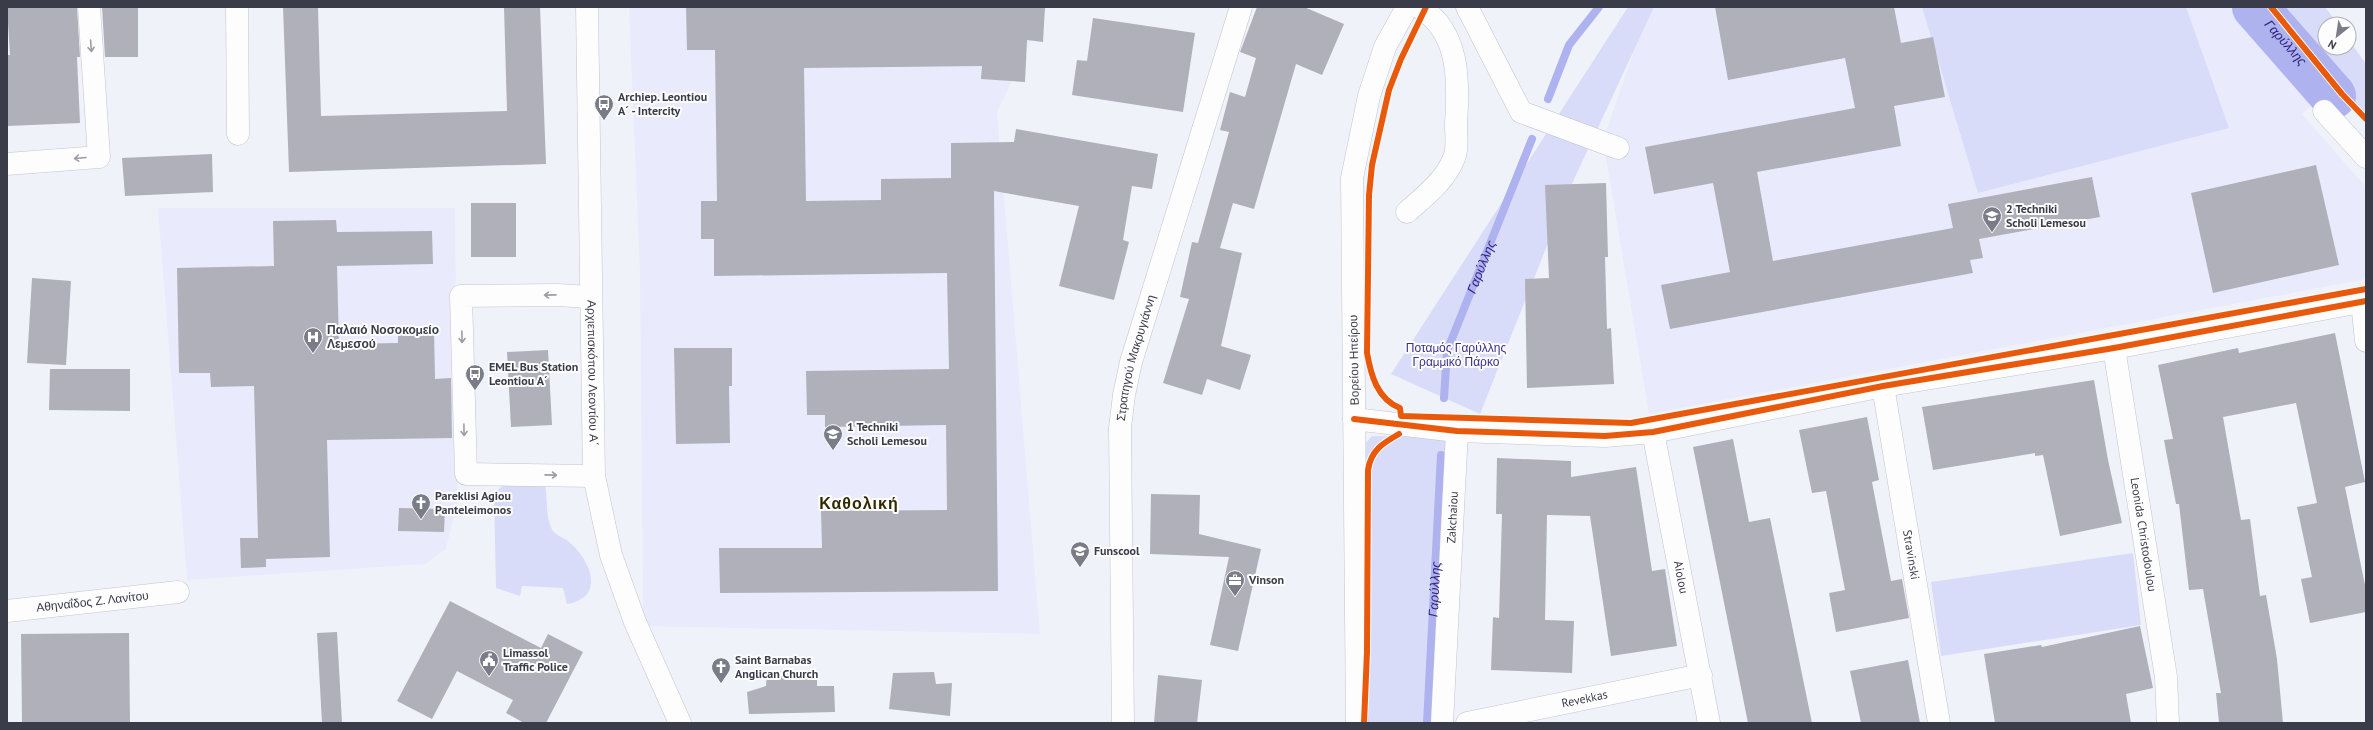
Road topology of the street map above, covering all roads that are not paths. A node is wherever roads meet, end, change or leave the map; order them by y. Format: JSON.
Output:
{"nodes":[{"id":1,"x":89,"y":7,"type":"edge"},
{"id":2,"x":237,"y":7,"type":"edge"},
{"id":3,"x":587,"y":7,"type":"edge"},
{"id":4,"x":1241,"y":7,"type":"edge"},
{"id":5,"x":1407,"y":7,"type":"edge"},
{"id":6,"x":1419,"y":7,"type":"edge"},
{"id":7,"x":1467,"y":7,"type":"edge"},
{"id":8,"x":2324,"y":111,"type":"dead end"},
{"id":9,"x":238,"y":134,"type":"dead end"},
{"id":10,"x":1618,"y":148,"type":"dead end"},
{"id":11,"x":2366,"y":157,"type":"edge"},
{"id":12,"x":7,"y":164,"type":"edge"},
{"id":13,"x":1407,"y":212,"type":"dead end"},
{"id":14,"x":589,"y":297,"type":"junction"},
{"id":15,"x":2364,"y":302,"type":"edge"},
{"id":16,"x":2366,"y":340,"type":"edge"},
{"id":17,"x":2114,"y":348,"type":"junction"},
{"id":18,"x":1883,"y":386,"type":"junction"},
{"id":19,"x":1354,"y":419,"type":"junction"},
{"id":20,"x":1457,"y":430,"type":"junction"},
{"id":21,"x":1653,"y":432,"type":"junction"},
{"id":22,"x":594,"y":476,"type":"junction"},
{"id":23,"x":178,"y":592,"type":"dead end"},
{"id":24,"x":7,"y":611,"type":"edge"},
{"id":25,"x":1701,"y":675,"type":"junction"},
{"id":26,"x":680,"y":723,"type":"edge"},
{"id":27,"x":1123,"y":723,"type":"edge"},
{"id":28,"x":1357,"y":723,"type":"edge"},
{"id":29,"x":1442,"y":723,"type":"edge"},
{"id":30,"x":1467,"y":723,"type":"edge"},
{"id":31,"x":1709,"y":723,"type":"edge"},
{"id":32,"x":1938,"y":723,"type":"edge"},
{"id":33,"x":2168,"y":723,"type":"edge"}],
"edges":[{"from":1,"to":12,"type":"street","one_way":true},
{"from":2,"to":9,"type":"street"},
{"from":3,"to":14,"type":"street","name":"Αρχιεπισκόπου Λεοντίου Α΄"},
{"from":4,"to":27,"type":"street","name":"Στρατηγού Μακρυγιάννη"},
{"from":5,"to":19,"type":"street","name":"Βορείου Ηπείρου"},
{"from":6,"to":13,"type":"street"},
{"from":7,"to":10,"type":"street"},
{"from":8,"to":11,"type":"street"},
{"from":14,"to":22,"type":"street","name":"Αρχιεπισκόπου Λεοντίου Α΄"},
{"from":14,"to":22,"type":"street","one_way":true},
{"from":15,"to":16,"type":"street"},
{"from":15,"to":17,"type":"street"},
{"from":17,"to":18,"type":"street"},
{"from":17,"to":33,"type":"street","name":"Leonida Christodoulou"},
{"from":18,"to":21,"type":"street"},
{"from":18,"to":32,"type":"street","name":"Stravinski"},
{"from":19,"to":20,"type":"street"},
{"from":19,"to":28,"type":"street","name":"Βορείου Ηπείρου"},
{"from":20,"to":21,"type":"street"},
{"from":20,"to":29,"type":"street","name":"Zakchaiou"},
{"from":21,"to":25,"type":"street","name":"Aiolou"},
{"from":22,"to":26,"type":"street","name":"Αρχιεπισκόπου Λεοντίου Α΄"},
{"from":23,"to":24,"type":"street","name":"Αθηναΐδος Ζ. Λανίτου"},
{"from":25,"to":30,"type":"street","name":"Revekkas"},
{"from":25,"to":31,"type":"street","name":"Aiolou"}]}
